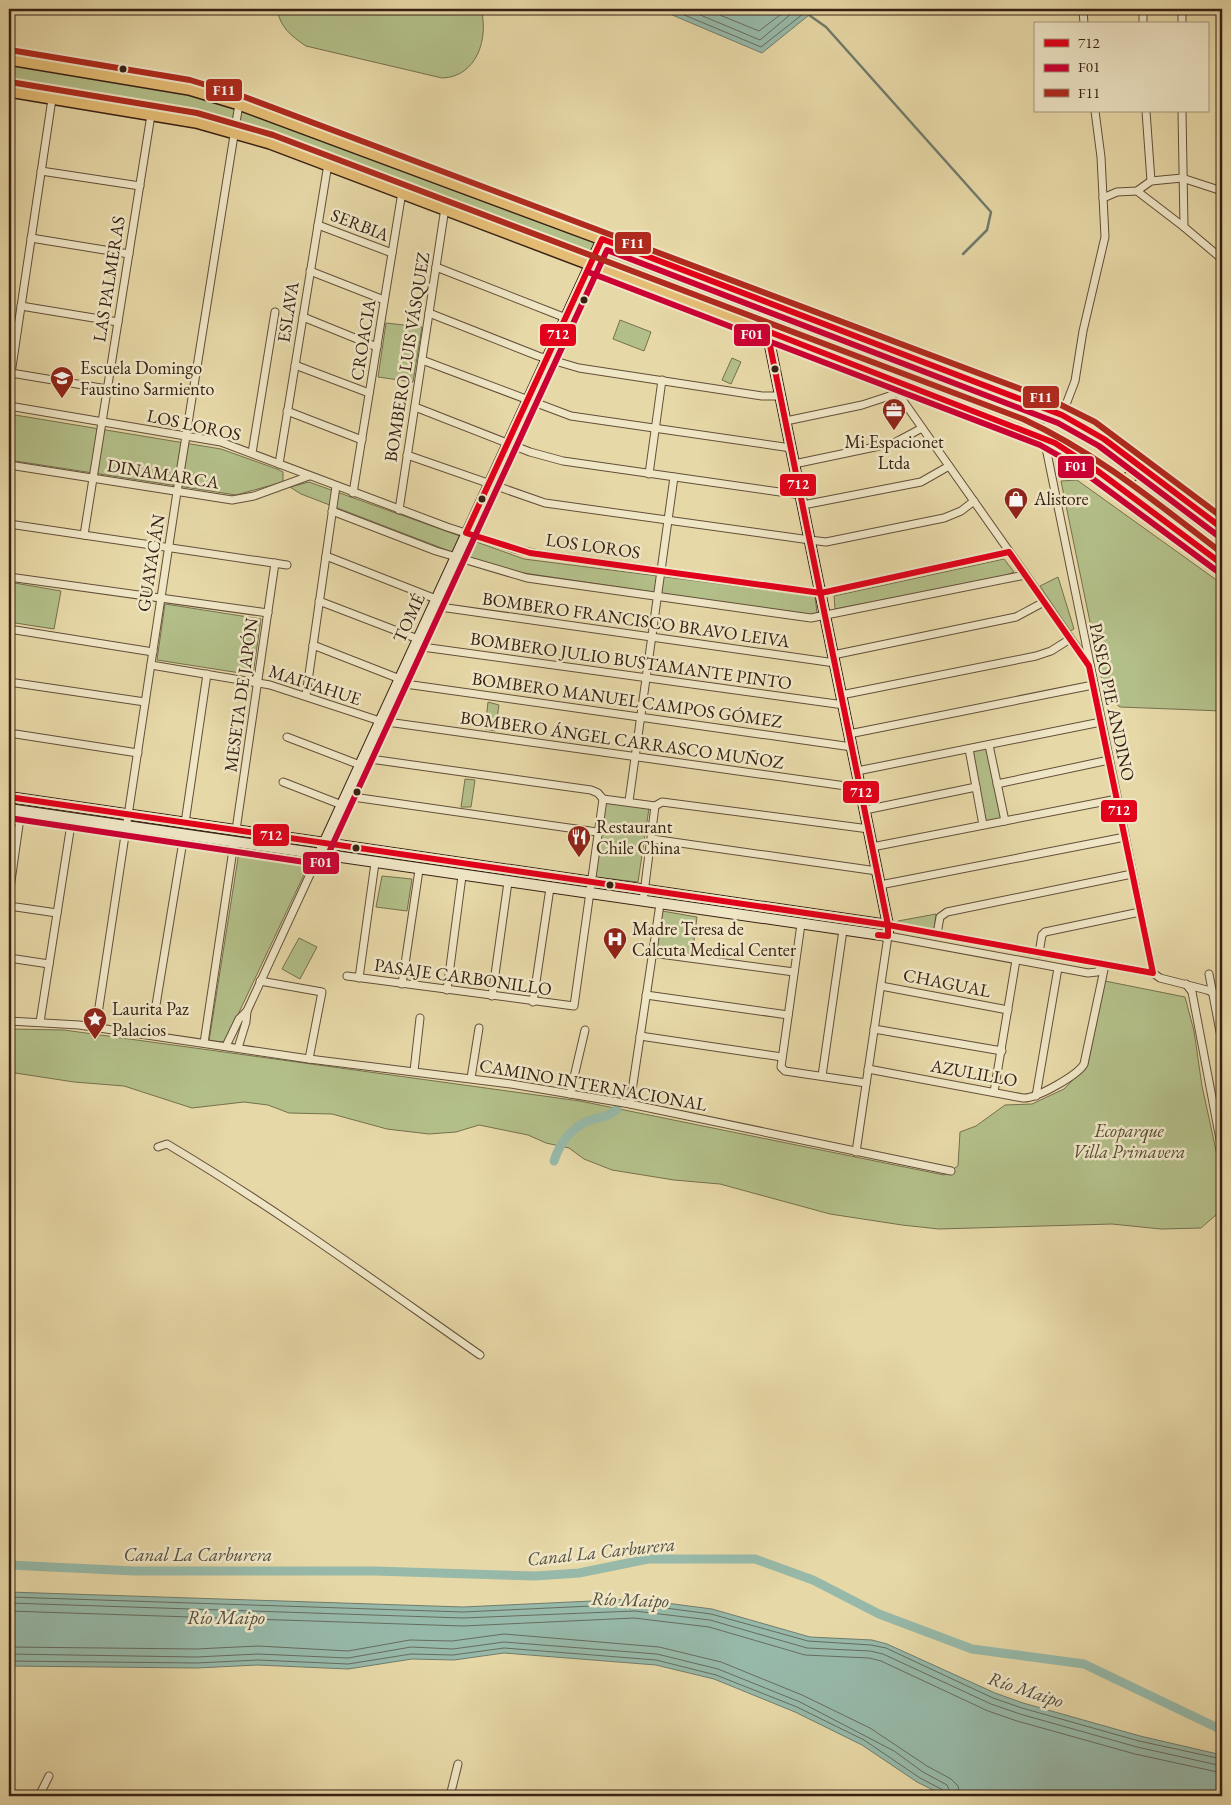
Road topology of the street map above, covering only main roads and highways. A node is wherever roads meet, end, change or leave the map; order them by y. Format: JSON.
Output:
{"nodes":[{"id":1,"x":9,"y":59,"type":"edge"},
{"id":2,"x":9,"y":91,"type":"edge"},
{"id":3,"x":832,"y":326,"type":"junction"},
{"id":4,"x":822,"y":352,"type":"junction"},
{"id":5,"x":1004,"y":392,"type":"junction"},
{"id":6,"x":994,"y":418,"type":"junction"},
{"id":7,"x":1146,"y":471,"type":"junction"},
{"id":8,"x":1124,"y":491,"type":"junction"},
{"id":9,"x":1222,"y":528,"type":"edge"},
{"id":10,"x":1222,"y":564,"type":"edge"}],
"edges":[{"from":1,"to":3,"type":"main road"},
{"from":2,"to":4,"type":"main road"},
{"from":3,"to":4,"type":"main road"},
{"from":3,"to":5,"type":"main road"},
{"from":4,"to":6,"type":"main road"},
{"from":5,"to":6,"type":"main road"},
{"from":5,"to":7,"type":"main road"},
{"from":6,"to":8,"type":"main road"},
{"from":7,"to":8,"type":"main road"},
{"from":7,"to":9,"type":"main road"},
{"from":8,"to":10,"type":"main road"}]}
